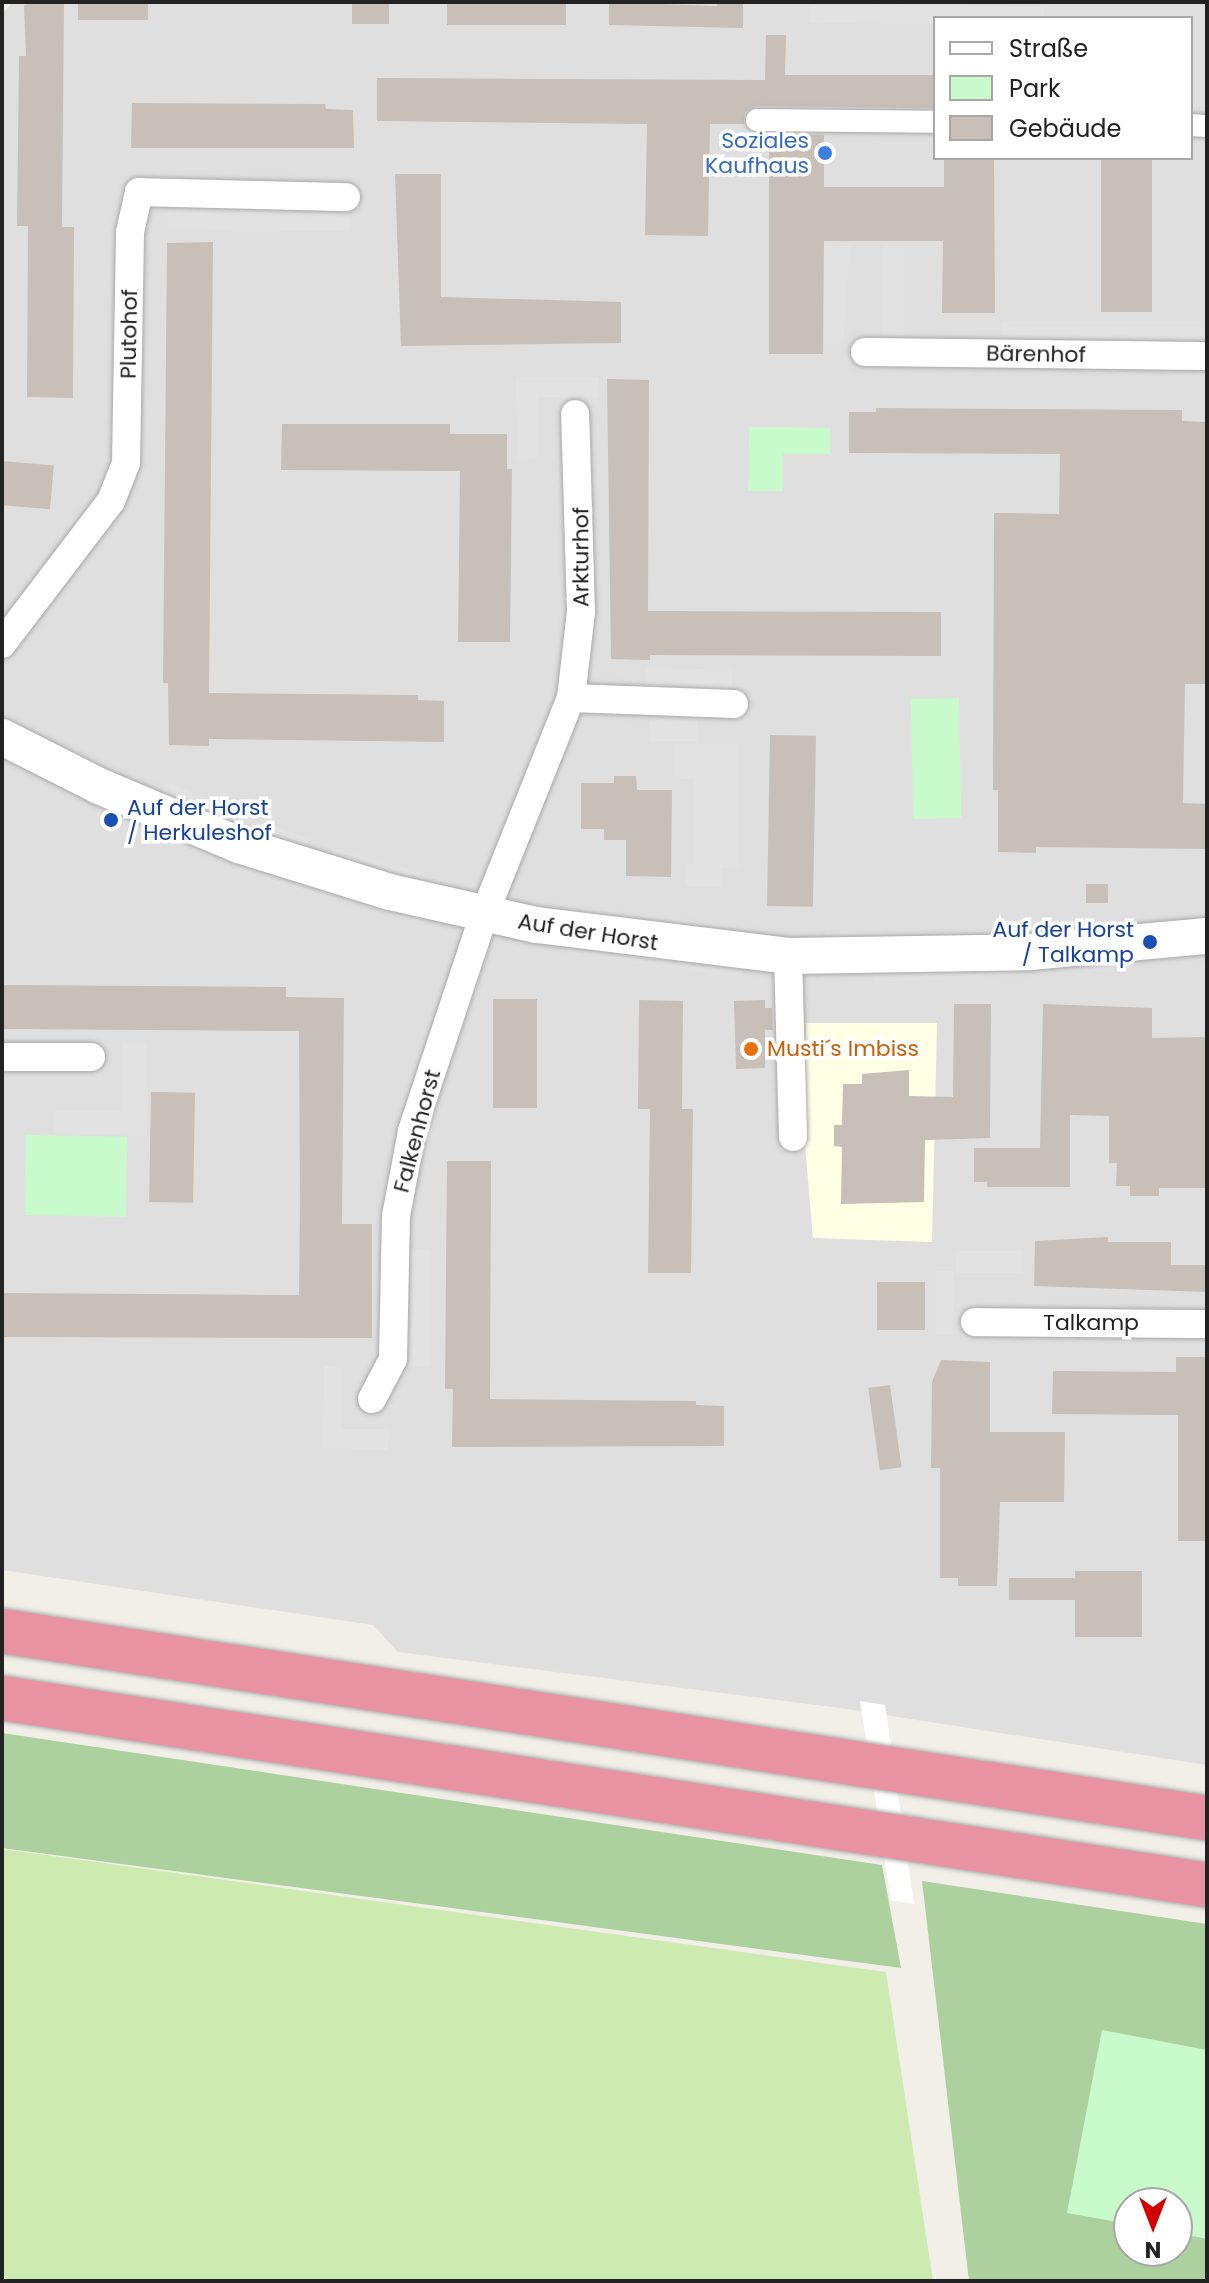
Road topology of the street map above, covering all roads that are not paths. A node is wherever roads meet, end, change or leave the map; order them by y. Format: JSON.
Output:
{"nodes":[{"id":1,"x":757,"y":120,"type":"dead end"},
{"id":2,"x":933,"y":122,"type":"edge"},
{"id":3,"x":346,"y":197,"type":"dead end"},
{"id":4,"x":865,"y":352,"type":"dead end"},
{"id":5,"x":1207,"y":356,"type":"edge"},
{"id":6,"x":575,"y":414,"type":"dead end"},
{"id":7,"x":2,"y":644,"type":"edge"},
{"id":8,"x":571,"y":698,"type":"junction"},
{"id":9,"x":734,"y":704,"type":"dead end"},
{"id":10,"x":2,"y":737,"type":"edge"},
{"id":11,"x":484,"y":915,"type":"junction"},
{"id":12,"x":1207,"y":936,"type":"edge"},
{"id":13,"x":788,"y":956,"type":"junction"},
{"id":14,"x":2,"y":1057,"type":"edge"},
{"id":15,"x":91,"y":1057,"type":"dead end"},
{"id":16,"x":793,"y":1137,"type":"dead end"},
{"id":17,"x":975,"y":1322,"type":"dead end"},
{"id":18,"x":1207,"y":1324,"type":"edge"},
{"id":19,"x":372,"y":1399,"type":"dead end"},
{"id":20,"x":2,"y":1631,"type":"edge"},
{"id":21,"x":2,"y":1698,"type":"edge"},
{"id":22,"x":1207,"y":1818,"type":"edge"},
{"id":23,"x":1207,"y":1885,"type":"edge"}],
"edges":[{"from":1,"to":2,"type":"street"},
{"from":3,"to":7,"type":"street","name":"Plutohof"},
{"from":4,"to":5,"type":"street","name":"Bärenhof"},
{"from":6,"to":8,"type":"street","name":"Arkturhof"},
{"from":8,"to":9,"type":"street"},
{"from":8,"to":11,"type":"street","name":"Arkturhof"},
{"from":10,"to":11,"type":"street","name":"Auf der Horst"},
{"from":11,"to":13,"type":"street","name":"Auf der Horst"},
{"from":11,"to":19,"type":"street","name":"Falkenhorst"},
{"from":12,"to":13,"type":"street","name":"Auf der Horst"},
{"from":13,"to":16,"type":"street"},
{"from":14,"to":15,"type":"street"},
{"from":17,"to":18,"type":"street","name":"Talkamp"},
{"from":20,"to":22,"type":"highway"},
{"from":21,"to":23,"type":"highway"}]}
